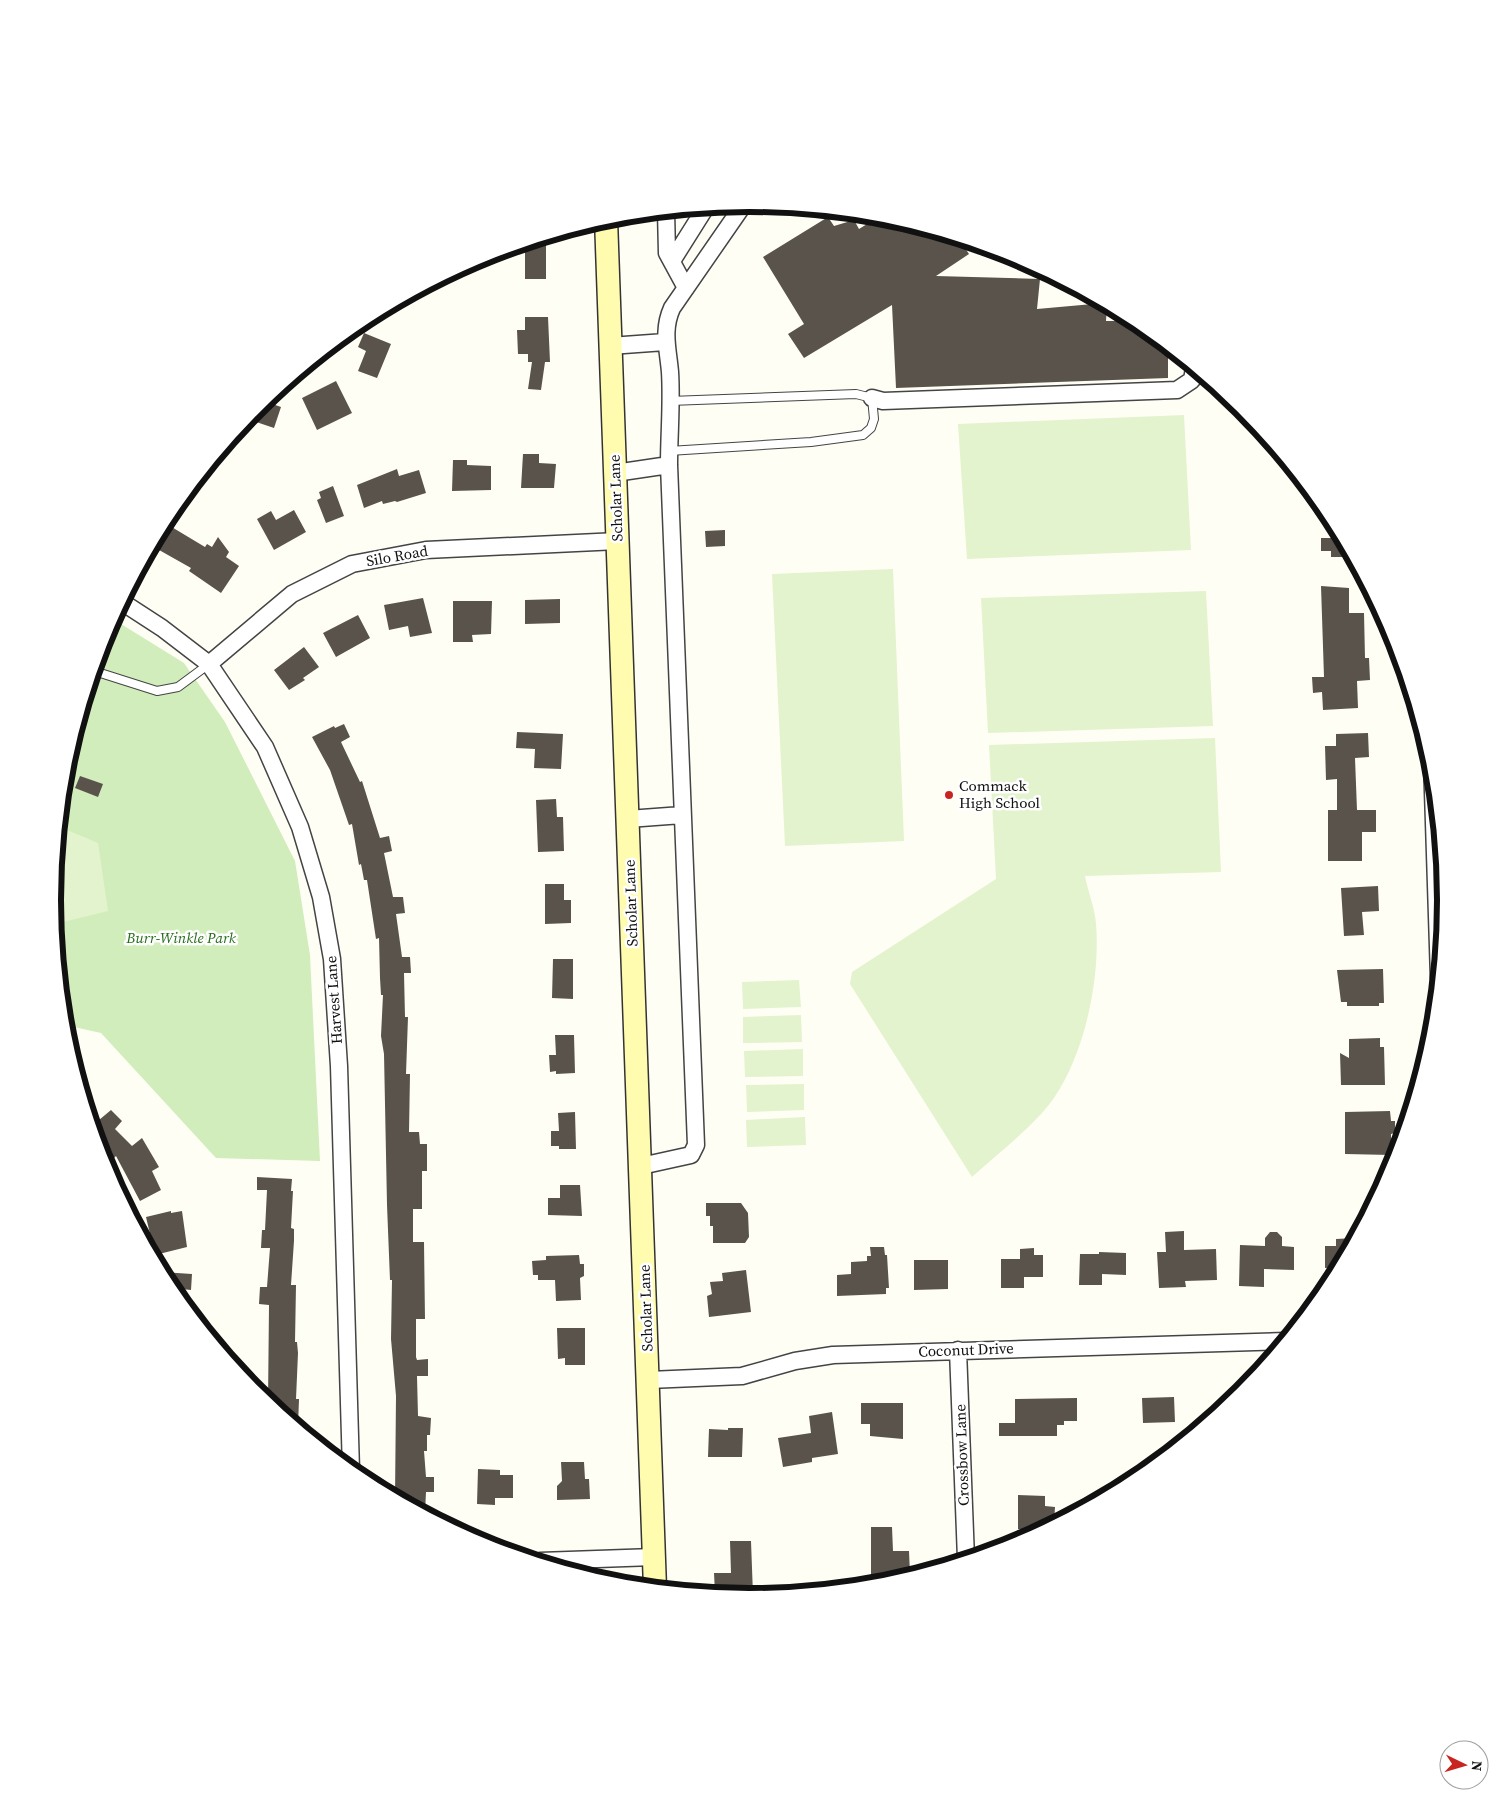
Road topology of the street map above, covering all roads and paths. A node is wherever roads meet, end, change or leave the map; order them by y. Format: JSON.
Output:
{"nodes":[{"id":1,"x":738,"y":212,"type":"edge"},
{"id":2,"x":702,"y":213,"type":"edge"},
{"id":3,"x":666,"y":217,"type":"edge"},
{"id":4,"x":606,"y":227,"type":"edge"},
{"id":5,"x":672,"y":261,"type":"junction"},
{"id":6,"x":686,"y":288,"type":"junction"},
{"id":7,"x":665,"y":342,"type":"junction"},
{"id":8,"x":610,"y":346,"type":"junction"},
{"id":9,"x":1193,"y":375,"type":"edge"},
{"id":10,"x":872,"y":398,"type":"junction"},
{"id":11,"x":670,"y":401,"type":"junction"},
{"id":12,"x":669,"y":458,"type":"junction"},
{"id":13,"x":615,"y":473,"type":"junction"},
{"id":14,"x":618,"y":541,"type":"junction"},
{"id":15,"x":128,"y":606,"type":"edge"},
{"id":16,"x":209,"y":664,"type":"junction"},
{"id":17,"x":100,"y":673,"type":"edge"},
{"id":18,"x":682,"y":815,"type":"junction"},
{"id":19,"x":628,"y":819,"type":"junction"},
{"id":20,"x":1434,"y":838,"type":"edge"},
{"id":21,"x":1437,"y":920,"type":"edge"},
{"id":22,"x":641,"y":1166,"type":"junction"},
{"id":23,"x":1278,"y":1341,"type":"edge"},
{"id":24,"x":958,"y":1350,"type":"junction"},
{"id":25,"x":649,"y":1380,"type":"junction"},
{"id":26,"x":351,"y":1460,"type":"edge"},
{"id":27,"x":966,"y":1554,"type":"edge"},
{"id":28,"x":654,"y":1557,"type":"junction"},
{"id":29,"x":556,"y":1560,"type":"edge"},
{"id":30,"x":655,"y":1581,"type":"edge"}],
"edges":[{"from":1,"to":6,"type":"street"},
{"from":2,"to":5,"type":"street"},
{"from":3,"to":5,"type":"street"},
{"from":4,"to":8,"type":"street","name":"Scholar Lane"},
{"from":5,"to":6,"type":"street"},
{"from":6,"to":7,"type":"street"},
{"from":7,"to":8,"type":"street"},
{"from":7,"to":11,"type":"street"},
{"from":8,"to":13,"type":"street","name":"Scholar Lane"},
{"from":9,"to":10,"type":"street"},
{"from":10,"to":11,"type":"lane"},
{"from":10,"to":12,"type":"lane"},
{"from":11,"to":12,"type":"street"},
{"from":12,"to":13,"type":"street"},
{"from":12,"to":18,"type":"street"},
{"from":13,"to":14,"type":"street","name":"Scholar Lane"},
{"from":14,"to":16,"type":"street","name":"Silo Road"},
{"from":14,"to":19,"type":"street","name":"Scholar Lane"},
{"from":15,"to":16,"type":"street","name":"Harvest Lane"},
{"from":16,"to":17,"type":"lane"},
{"from":16,"to":26,"type":"street","name":"Harvest Lane"},
{"from":18,"to":19,"type":"street"},
{"from":18,"to":22,"type":"street"},
{"from":19,"to":22,"type":"street","name":"Scholar Lane"},
{"from":20,"to":21,"type":"street"},
{"from":22,"to":25,"type":"street","name":"Scholar Lane"},
{"from":23,"to":24,"type":"street","name":"Coconut Drive"},
{"from":24,"to":25,"type":"street","name":"Coconut Drive"},
{"from":24,"to":27,"type":"street","name":"Crossbow Lane"},
{"from":25,"to":28,"type":"street","name":"Scholar Lane"},
{"from":28,"to":29,"type":"street"},
{"from":28,"to":30,"type":"street","name":"Scholar Lane"}]}
